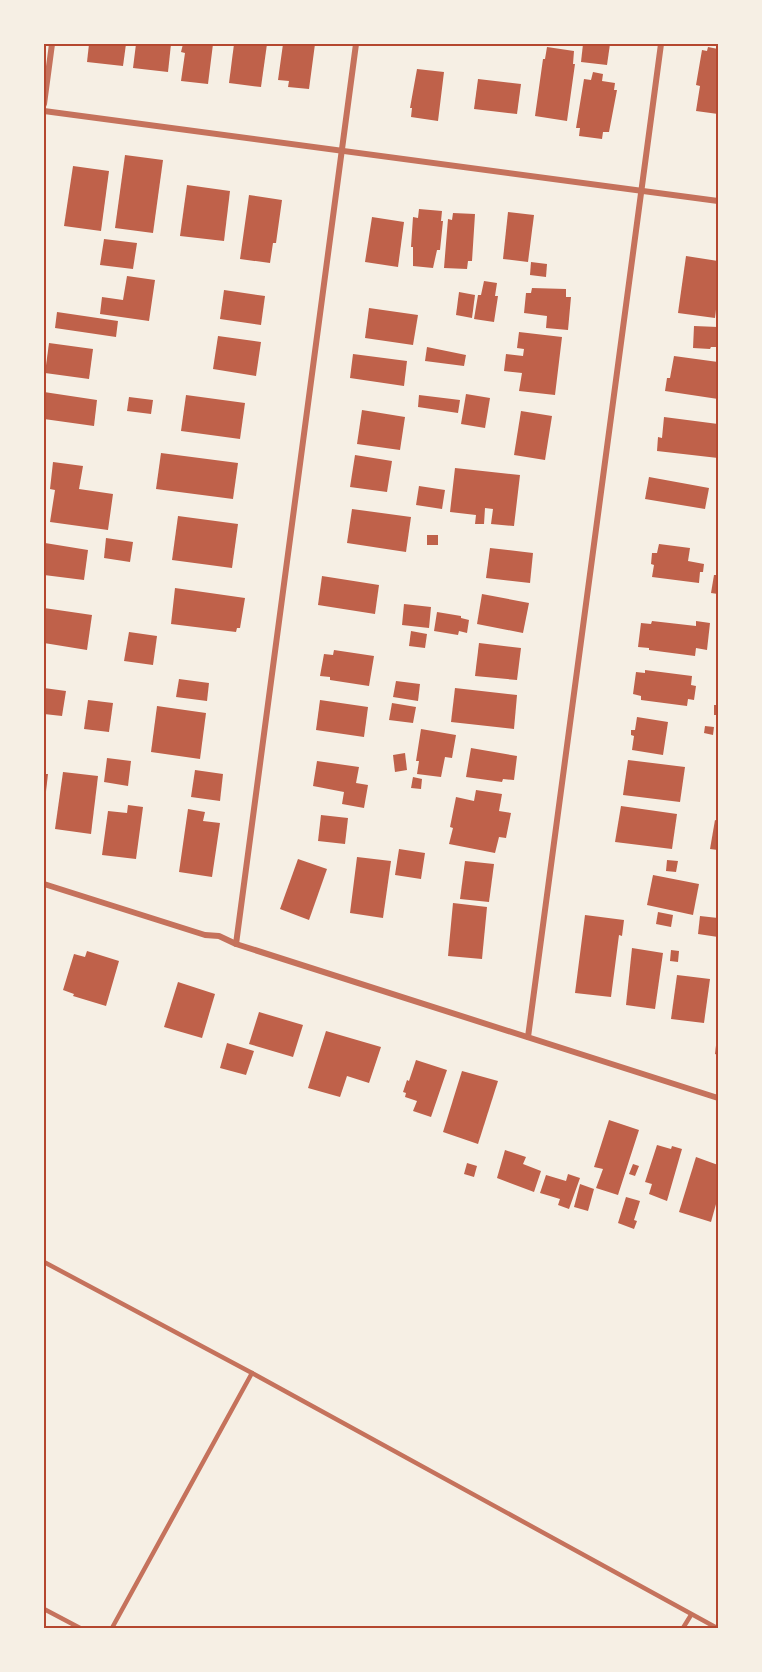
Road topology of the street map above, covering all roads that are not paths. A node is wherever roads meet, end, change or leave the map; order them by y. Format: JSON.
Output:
{"nodes":[{"id":1,"x":52,"y":44,"type":"edge"},
{"id":2,"x":356,"y":44,"type":"edge"},
{"id":3,"x":661,"y":44,"type":"edge"},
{"id":4,"x":44,"y":104,"type":"edge"},
{"id":5,"x":44,"y":111,"type":"edge"},
{"id":6,"x":342,"y":150,"type":"junction"},
{"id":7,"x":642,"y":191,"type":"junction"},
{"id":8,"x":718,"y":201,"type":"edge"},
{"id":9,"x":44,"y":884,"type":"edge"},
{"id":10,"x":236,"y":944,"type":"junction"},
{"id":11,"x":528,"y":1037,"type":"junction"},
{"id":12,"x":718,"y":1098,"type":"edge"},
{"id":13,"x":44,"y":1262,"type":"edge"},
{"id":14,"x":252,"y":1373,"type":"junction"},
{"id":15,"x":44,"y":1609,"type":"edge"},
{"id":16,"x":691,"y":1615,"type":"junction"},
{"id":17,"x":81,"y":1629,"type":"edge"},
{"id":18,"x":112,"y":1629,"type":"edge"},
{"id":19,"x":683,"y":1629,"type":"edge"},
{"id":20,"x":717,"y":1629,"type":"edge"}],
"edges":[{"from":1,"to":4,"type":"street"},
{"from":2,"to":6,"type":"street"},
{"from":3,"to":7,"type":"street"},
{"from":5,"to":6,"type":"street"},
{"from":6,"to":7,"type":"street"},
{"from":6,"to":10,"type":"street"},
{"from":7,"to":8,"type":"street"},
{"from":7,"to":11,"type":"street"},
{"from":9,"to":10,"type":"street"},
{"from":10,"to":11,"type":"street"},
{"from":11,"to":12,"type":"street"},
{"from":13,"to":14,"type":"lane"},
{"from":14,"to":16,"type":"lane"},
{"from":14,"to":18,"type":"lane"},
{"from":15,"to":17,"type":"lane"},
{"from":16,"to":19,"type":"lane"},
{"from":16,"to":20,"type":"lane"}]}
